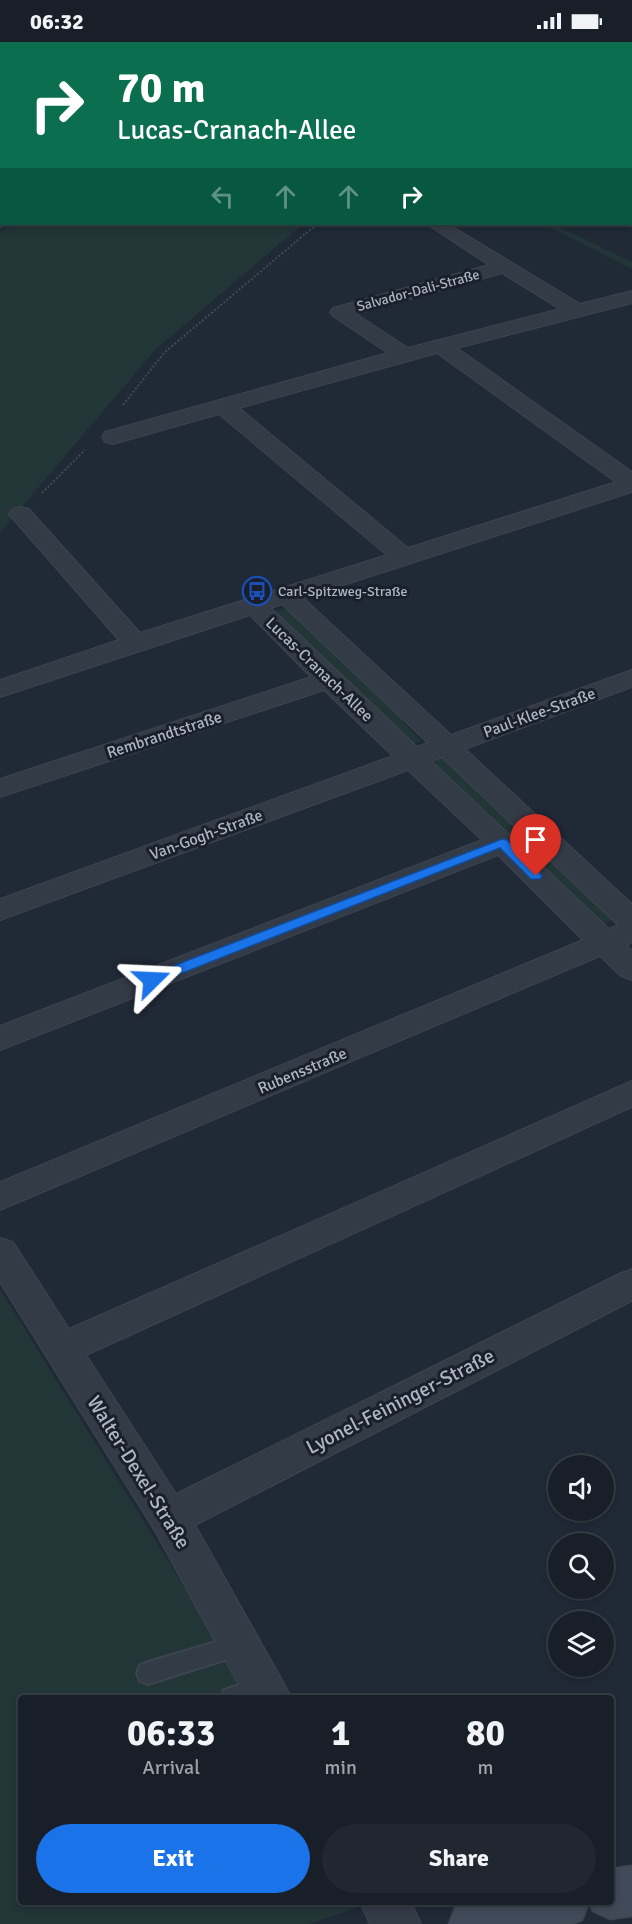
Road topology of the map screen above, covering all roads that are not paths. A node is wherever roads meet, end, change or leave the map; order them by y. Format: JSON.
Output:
{"nodes":[{"id":1,"x":438,"y":225,"type":"edge"},
{"id":2,"x":502,"y":267,"type":"junction"},
{"id":3,"x":632,"y":297,"type":"edge"},
{"id":4,"x":576,"y":311,"type":"junction"},
{"id":5,"x":442,"y":347,"type":"junction"},
{"id":6,"x":405,"y":355,"type":"junction"},
{"id":7,"x":222,"y":405,"type":"junction"},
{"id":8,"x":113,"y":437,"type":"dead end"},
{"id":9,"x":632,"y":484,"type":"edge"},
{"id":10,"x":21,"y":514,"type":"road end"},
{"id":11,"x":404,"y":557,"type":"junction"},
{"id":12,"x":286,"y":595,"type":"junction"},
{"id":13,"x":254,"y":605,"type":"junction"},
{"id":14,"x":135,"y":643,"type":"junction"},
{"id":15,"x":632,"y":678,"type":"edge"},
{"id":16,"x":329,"y":680,"type":"junction"},
{"id":17,"x":0,"y":689,"type":"edge"},
{"id":18,"x":447,"y":746,"type":"junction"},
{"id":19,"x":413,"y":758,"type":"junction"},
{"id":20,"x":0,"y":788,"type":"edge"},
{"id":21,"x":502,"y":843,"type":"junction"},
{"id":22,"x":0,"y":910,"type":"edge"},
{"id":23,"x":632,"y":921,"type":"edge"},
{"id":24,"x":618,"y":936,"type":"edge"},
{"id":25,"x":632,"y":969,"type":"edge"},
{"id":26,"x":0,"y":1039,"type":"edge"},
{"id":27,"x":632,"y":1093,"type":"edge"},
{"id":28,"x":0,"y":1197,"type":"edge"},
{"id":29,"x":0,"y":1252,"type":"edge"},
{"id":30,"x":632,"y":1284,"type":"edge"},
{"id":31,"x":62,"y":1349,"type":"junction"},
{"id":32,"x":169,"y":1518,"type":"junction"},
{"id":33,"x":240,"y":1645,"type":"junction"},
{"id":34,"x":148,"y":1673,"type":"dead end"},
{"id":35,"x":255,"y":1694,"type":"edge"},
{"id":36,"x":632,"y":1891,"type":"edge"},
{"id":37,"x":614,"y":1893,"type":"edge"},
{"id":38,"x":386,"y":1905,"type":"edge"},
{"id":39,"x":552,"y":1905,"type":"edge"},
{"id":40,"x":397,"y":1924,"type":"edge"},
{"id":41,"x":474,"y":1924,"type":"edge"}],
"edges":[{"from":1,"to":2,"type":"street","name":"Salvador-Dali-Straße"},
{"from":2,"to":4,"type":"street","name":"Salvador-Dali-Straße"},
{"from":2,"to":6,"type":"street","name":"Salvador-Dali-Straße"},
{"from":3,"to":4,"type":"street"},
{"from":4,"to":5,"type":"street"},
{"from":5,"to":6,"type":"street"},
{"from":5,"to":9,"type":"street"},
{"from":6,"to":7,"type":"street"},
{"from":7,"to":8,"type":"street"},
{"from":7,"to":11,"type":"street"},
{"from":9,"to":11,"type":"street"},
{"from":10,"to":14,"type":"street"},
{"from":11,"to":12,"type":"street"},
{"from":12,"to":13,"type":"street","name":"Lucas-Cranach-Allee"},
{"from":12,"to":18,"type":"street","name":"Lucas-Cranach-Allee"},
{"from":13,"to":14,"type":"street"},
{"from":13,"to":16,"type":"street","name":"Lucas-Cranach-Allee"},
{"from":14,"to":17,"type":"street"},
{"from":15,"to":18,"type":"street","name":"Paul-Klee-Straße"},
{"from":16,"to":19,"type":"street","name":"Lucas-Cranach-Allee"},
{"from":16,"to":20,"type":"street","name":"Rembrandtstraße"},
{"from":18,"to":19,"type":"street"},
{"from":18,"to":23,"type":"street","name":"Lucas-Cranach-Allee"},
{"from":19,"to":21,"type":"street","name":"Lucas-Cranach-Allee"},
{"from":19,"to":22,"type":"street","name":"Van-Gogh-Straße"},
{"from":21,"to":24,"type":"street","name":"Lucas-Cranach-Allee"},
{"from":21,"to":26,"type":"street"},
{"from":24,"to":25,"type":"street","name":"Lucas-Cranach-Allee"},
{"from":24,"to":28,"type":"street","name":"Rubensstraße"},
{"from":27,"to":31,"type":"street"},
{"from":29,"to":31,"type":"street","name":"Walter-Dexel-Straße"},
{"from":30,"to":32,"type":"street","name":"Lyonel-Feininger-Straße"},
{"from":31,"to":32,"type":"street","name":"Walter-Dexel-Straße"},
{"from":32,"to":33,"type":"street","name":"Walter-Dexel-Straße"},
{"from":33,"to":34,"type":"lane"},
{"from":33,"to":35,"type":"street","name":"Walter-Dexel-Straße"},
{"from":36,"to":37,"type":"street"},
{"from":38,"to":40,"type":"street"},
{"from":39,"to":41,"type":"street"}]}
